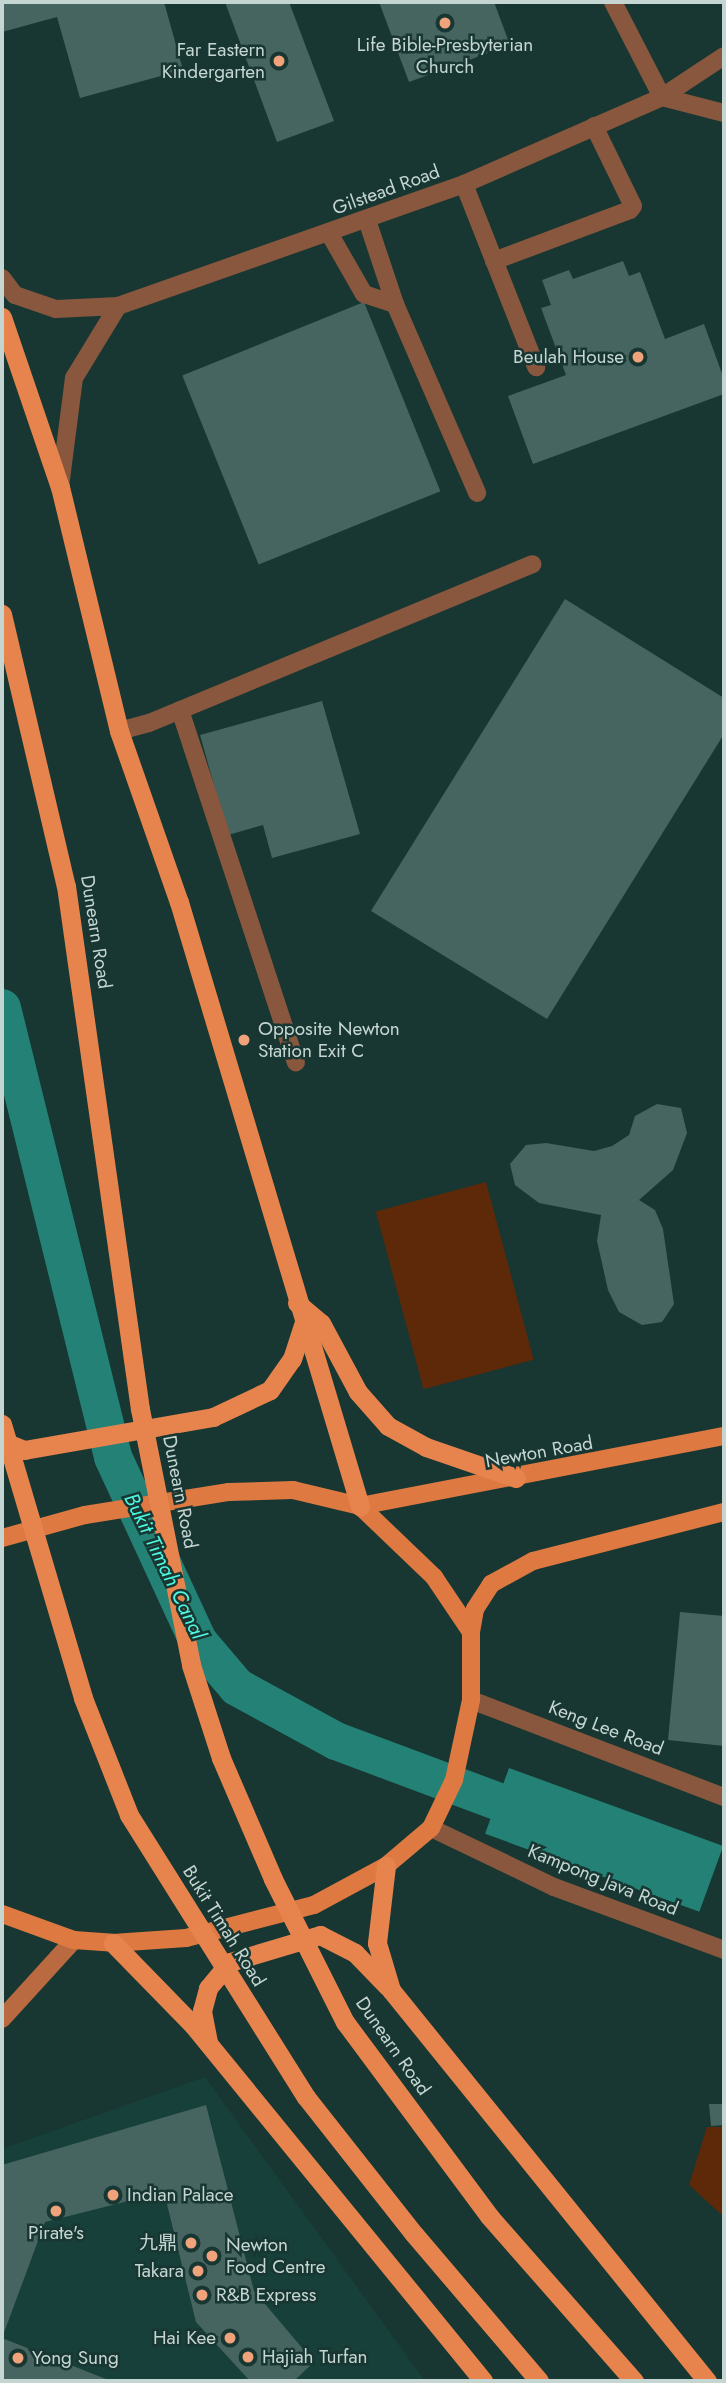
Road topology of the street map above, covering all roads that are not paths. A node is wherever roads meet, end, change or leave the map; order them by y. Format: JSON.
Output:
{"nodes":[{"id":1,"x":613,"y":2,"type":"edge"},
{"id":2,"x":724,"y":57,"type":"edge"},
{"id":3,"x":662,"y":97,"type":"junction"},
{"id":4,"x":724,"y":113,"type":"edge"},
{"id":5,"x":594,"y":126,"type":"junction"},
{"id":6,"x":464,"y":184,"type":"junction"},
{"id":7,"x":367,"y":220,"type":"junction"},
{"id":8,"x":329,"y":233,"type":"junction"},
{"id":9,"x":494,"y":261,"type":"junction"},
{"id":10,"x":2,"y":278,"type":"edge"},
{"id":11,"x":395,"y":304,"type":"junction"},
{"id":12,"x":118,"y":306,"type":"junction"},
{"id":13,"x":2,"y":317,"type":"edge"},
{"id":14,"x":536,"y":367,"type":"dead end"},
{"id":15,"x":60,"y":487,"type":"junction"},
{"id":16,"x":478,"y":493,"type":"dead end"},
{"id":17,"x":532,"y":564,"type":"dead end"},
{"id":18,"x":2,"y":614,"type":"edge"},
{"id":19,"x":180,"y":710,"type":"junction"},
{"id":20,"x":119,"y":731,"type":"junction"},
{"id":21,"x":296,"y":1062,"type":"dead end"},
{"id":22,"x":297,"y":1303,"type":"junction"},
{"id":23,"x":303,"y":1325,"type":"junction"},
{"id":24,"x":2,"y":1424,"type":"edge"},
{"id":25,"x":724,"y":1436,"type":"edge"},
{"id":26,"x":2,"y":1441,"type":"edge"},
{"id":27,"x":516,"y":1478,"type":"junction"},
{"id":28,"x":360,"y":1506,"type":"junction"},
{"id":29,"x":724,"y":1512,"type":"edge"},
{"id":30,"x":2,"y":1538,"type":"edge"},
{"id":31,"x":471,"y":1632,"type":"junction"},
{"id":32,"x":471,"y":1700,"type":"junction"},
{"id":33,"x":724,"y":1797,"type":"edge"},
{"id":34,"x":434,"y":1822,"type":"junction"},
{"id":35,"x":386,"y":1866,"type":"junction"},
{"id":36,"x":2,"y":1914,"type":"edge"},
{"id":37,"x":74,"y":1940,"type":"junction"},
{"id":38,"x":113,"y":1943,"type":"junction"},
{"id":39,"x":724,"y":1950,"type":"edge"},
{"id":40,"x":391,"y":1990,"type":"junction"},
{"id":41,"x":2,"y":2019,"type":"edge"},
{"id":42,"x":208,"y":2043,"type":"junction"},
{"id":43,"x":483,"y":2381,"type":"edge"},
{"id":44,"x":538,"y":2381,"type":"edge"},
{"id":45,"x":635,"y":2381,"type":"edge"},
{"id":46,"x":707,"y":2381,"type":"edge"}],
"edges":[{"from":1,"to":3,"type":"street"},
{"from":2,"to":3,"type":"street","name":"Gilstead Road"},
{"from":3,"to":4,"type":"street"},
{"from":3,"to":5,"type":"street","name":"Gilstead Road"},
{"from":5,"to":6,"type":"street","name":"Gilstead Road"},
{"from":5,"to":9,"type":"street"},
{"from":6,"to":7,"type":"street","name":"Gilstead Road"},
{"from":6,"to":9,"type":"street"},
{"from":7,"to":8,"type":"street","name":"Gilstead Road"},
{"from":7,"to":11,"type":"street"},
{"from":8,"to":11,"type":"street"},
{"from":8,"to":12,"type":"street","name":"Gilstead Road"},
{"from":9,"to":14,"type":"street"},
{"from":10,"to":12,"type":"street","name":"Gilstead Road"},
{"from":11,"to":16,"type":"street"},
{"from":12,"to":15,"type":"street"},
{"from":13,"to":15,"type":"highway"},
{"from":15,"to":20,"type":"highway"},
{"from":17,"to":19,"type":"street"},
{"from":18,"to":45,"type":"highway","name":"Dunearn Road","bridge":true},
{"from":19,"to":20,"type":"street"},
{"from":19,"to":21,"type":"street"},
{"from":20,"to":22,"type":"highway"},
{"from":22,"to":23,"type":"highway"},
{"from":22,"to":27,"type":"highway"},
{"from":23,"to":26,"type":"highway"},
{"from":23,"to":28,"type":"highway"},
{"from":24,"to":44,"type":"highway","name":"Bukit Timah Road","bridge":true},
{"from":25,"to":27,"type":"main road","name":"Newton Road"},
{"from":27,"to":28,"type":"main road","name":"Newton Road"},
{"from":28,"to":30,"type":"main road"},
{"from":28,"to":31,"type":"main road"},
{"from":29,"to":31,"type":"main road"},
{"from":31,"to":32,"type":"main road"},
{"from":32,"to":33,"type":"street","name":"Keng Lee Road"},
{"from":32,"to":34,"type":"main road"},
{"from":34,"to":35,"type":"main road"},
{"from":34,"to":39,"type":"street","name":"Kampong Java Road"},
{"from":35,"to":38,"type":"main road"},
{"from":35,"to":40,"type":"highway"},
{"from":36,"to":37,"type":"main road"},
{"from":37,"to":38,"type":"main road"},
{"from":37,"to":41,"type":"main road"},
{"from":38,"to":42,"type":"highway"},
{"from":40,"to":42,"type":"highway"},
{"from":40,"to":46,"type":"highway"},
{"from":42,"to":43,"type":"highway"}]}
